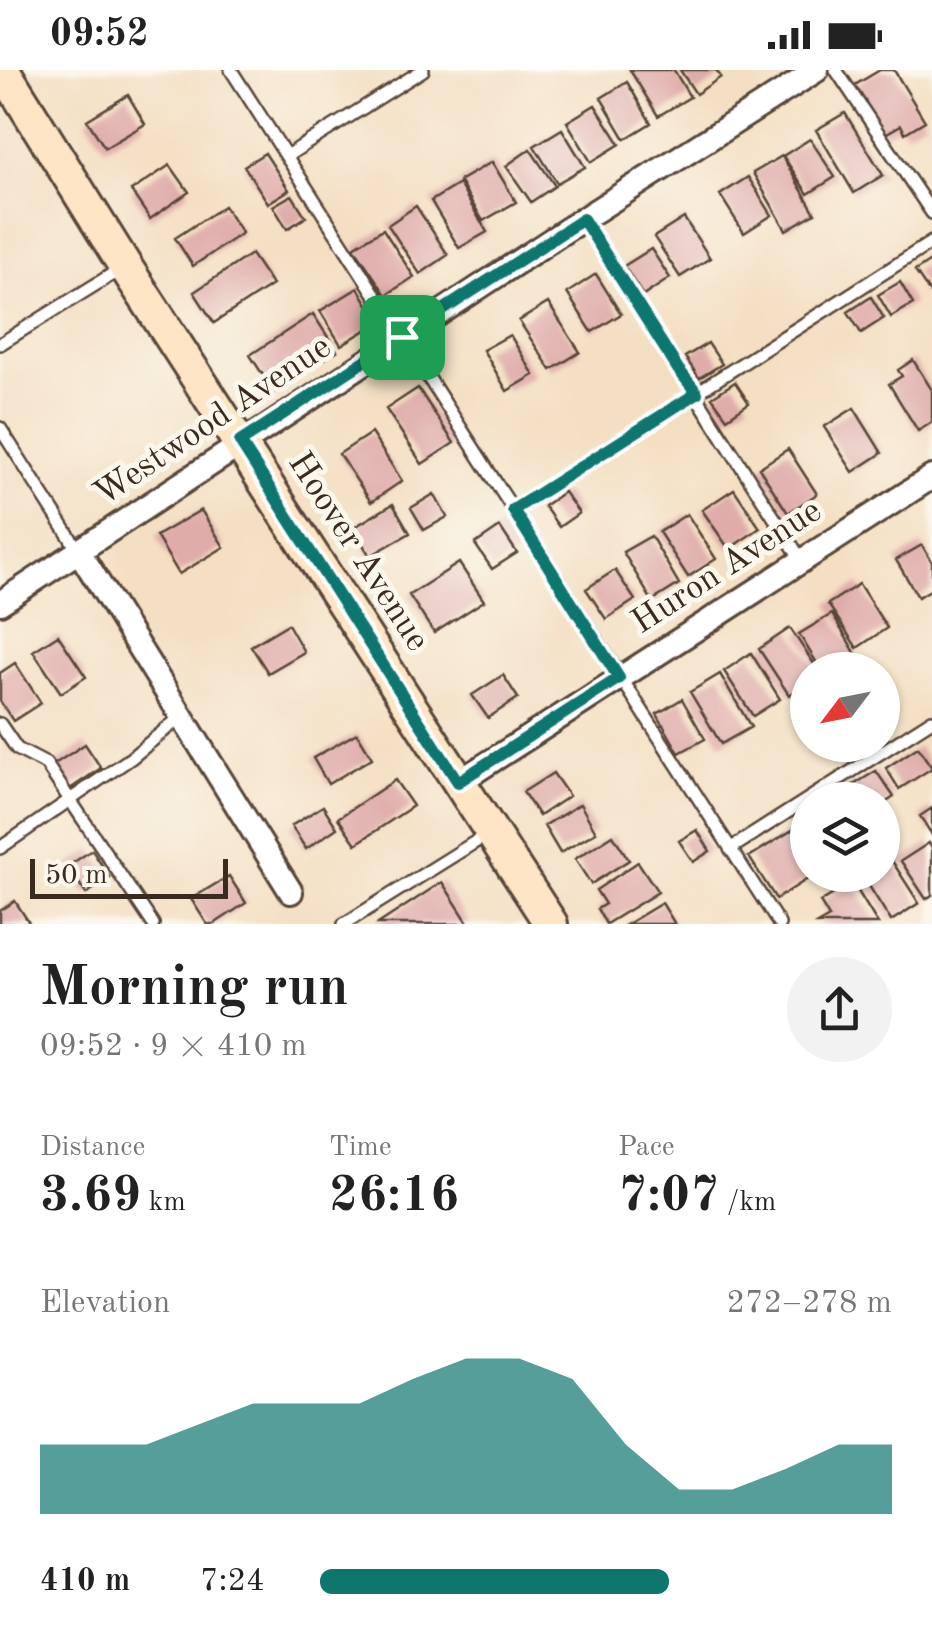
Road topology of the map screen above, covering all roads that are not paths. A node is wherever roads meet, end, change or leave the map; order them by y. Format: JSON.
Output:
{"nodes":[{"id":1,"x":231,"y":70,"type":"edge"},
{"id":2,"x":423,"y":70,"type":"edge"},
{"id":3,"x":817,"y":70,"type":"edge"},
{"id":4,"x":836,"y":70,"type":"edge"},
{"id":5,"x":8,"y":75,"type":"edge"},
{"id":6,"x":288,"y":156,"type":"junction"},
{"id":7,"x":932,"y":212,"type":"edge"},
{"id":8,"x":583,"y":219,"type":"junction"},
{"id":9,"x":932,"y":242,"type":"edge"},
{"id":10,"x":125,"y":266,"type":"junction"},
{"id":11,"x":402,"y":337,"type":"junction"},
{"id":12,"x":0,"y":344,"type":"edge"},
{"id":13,"x":697,"y":393,"type":"junction"},
{"id":14,"x":0,"y":428,"type":"edge"},
{"id":15,"x":240,"y":442,"type":"junction"},
{"id":16,"x":932,"y":476,"type":"edge"},
{"id":17,"x":513,"y":510,"type":"junction"},
{"id":18,"x":80,"y":552,"type":"junction"},
{"id":19,"x":802,"y":560,"type":"junction"},
{"id":20,"x":0,"y":602,"type":"edge"},
{"id":21,"x":619,"y":678,"type":"junction"},
{"id":22,"x":182,"y":716,"type":"junction"},
{"id":23,"x":932,"y":720,"type":"edge"},
{"id":24,"x":0,"y":724,"type":"edge"},
{"id":25,"x":458,"y":782,"type":"junction"},
{"id":26,"x":71,"y":800,"type":"junction"},
{"id":27,"x":491,"y":832,"type":"junction"},
{"id":28,"x":0,"y":848,"type":"edge"},
{"id":29,"x":730,"y":849,"type":"junction"},
{"id":30,"x":291,"y":892,"type":"dead end"},
{"id":31,"x":154,"y":924,"type":"edge"},
{"id":32,"x":344,"y":924,"type":"edge"},
{"id":33,"x":551,"y":924,"type":"edge"},
{"id":34,"x":779,"y":924,"type":"edge"}],
"edges":[{"from":1,"to":6,"type":"lane"},
{"from":2,"to":6,"type":"lane"},
{"from":3,"to":8,"type":"street","name":"Westwood Avenue"},
{"from":4,"to":7,"type":"lane"},
{"from":5,"to":10,"type":"street","name":"Hoover Avenue"},
{"from":6,"to":11,"type":"lane"},
{"from":8,"to":11,"type":"street","name":"Westwood Avenue"},
{"from":8,"to":13,"type":"lane"},
{"from":9,"to":13,"type":"lane"},
{"from":10,"to":12,"type":"lane"},
{"from":10,"to":15,"type":"street","name":"Hoover Avenue"},
{"from":11,"to":15,"type":"street","name":"Westwood Avenue"},
{"from":11,"to":17,"type":"lane"},
{"from":13,"to":17,"type":"lane"},
{"from":13,"to":19,"type":"lane"},
{"from":14,"to":18,"type":"lane"},
{"from":15,"to":18,"type":"street","name":"Westwood Avenue"},
{"from":15,"to":25,"type":"street","name":"Hoover Avenue"},
{"from":16,"to":19,"type":"street","name":"Huron Avenue"},
{"from":17,"to":21,"type":"lane"},
{"from":18,"to":20,"type":"street","name":"Westwood Avenue"},
{"from":18,"to":22,"type":"street"},
{"from":19,"to":21,"type":"street","name":"Huron Avenue"},
{"from":21,"to":25,"type":"street","name":"Huron Avenue"},
{"from":21,"to":29,"type":"lane"},
{"from":22,"to":26,"type":"lane"},
{"from":22,"to":30,"type":"street"},
{"from":23,"to":29,"type":"lane"},
{"from":24,"to":26,"type":"lane"},
{"from":25,"to":27,"type":"street","name":"Hoover Avenue"},
{"from":26,"to":28,"type":"lane"},
{"from":26,"to":31,"type":"lane"},
{"from":27,"to":32,"type":"lane"},
{"from":27,"to":33,"type":"street","name":"Hoover Avenue"},
{"from":29,"to":34,"type":"lane"}]}
